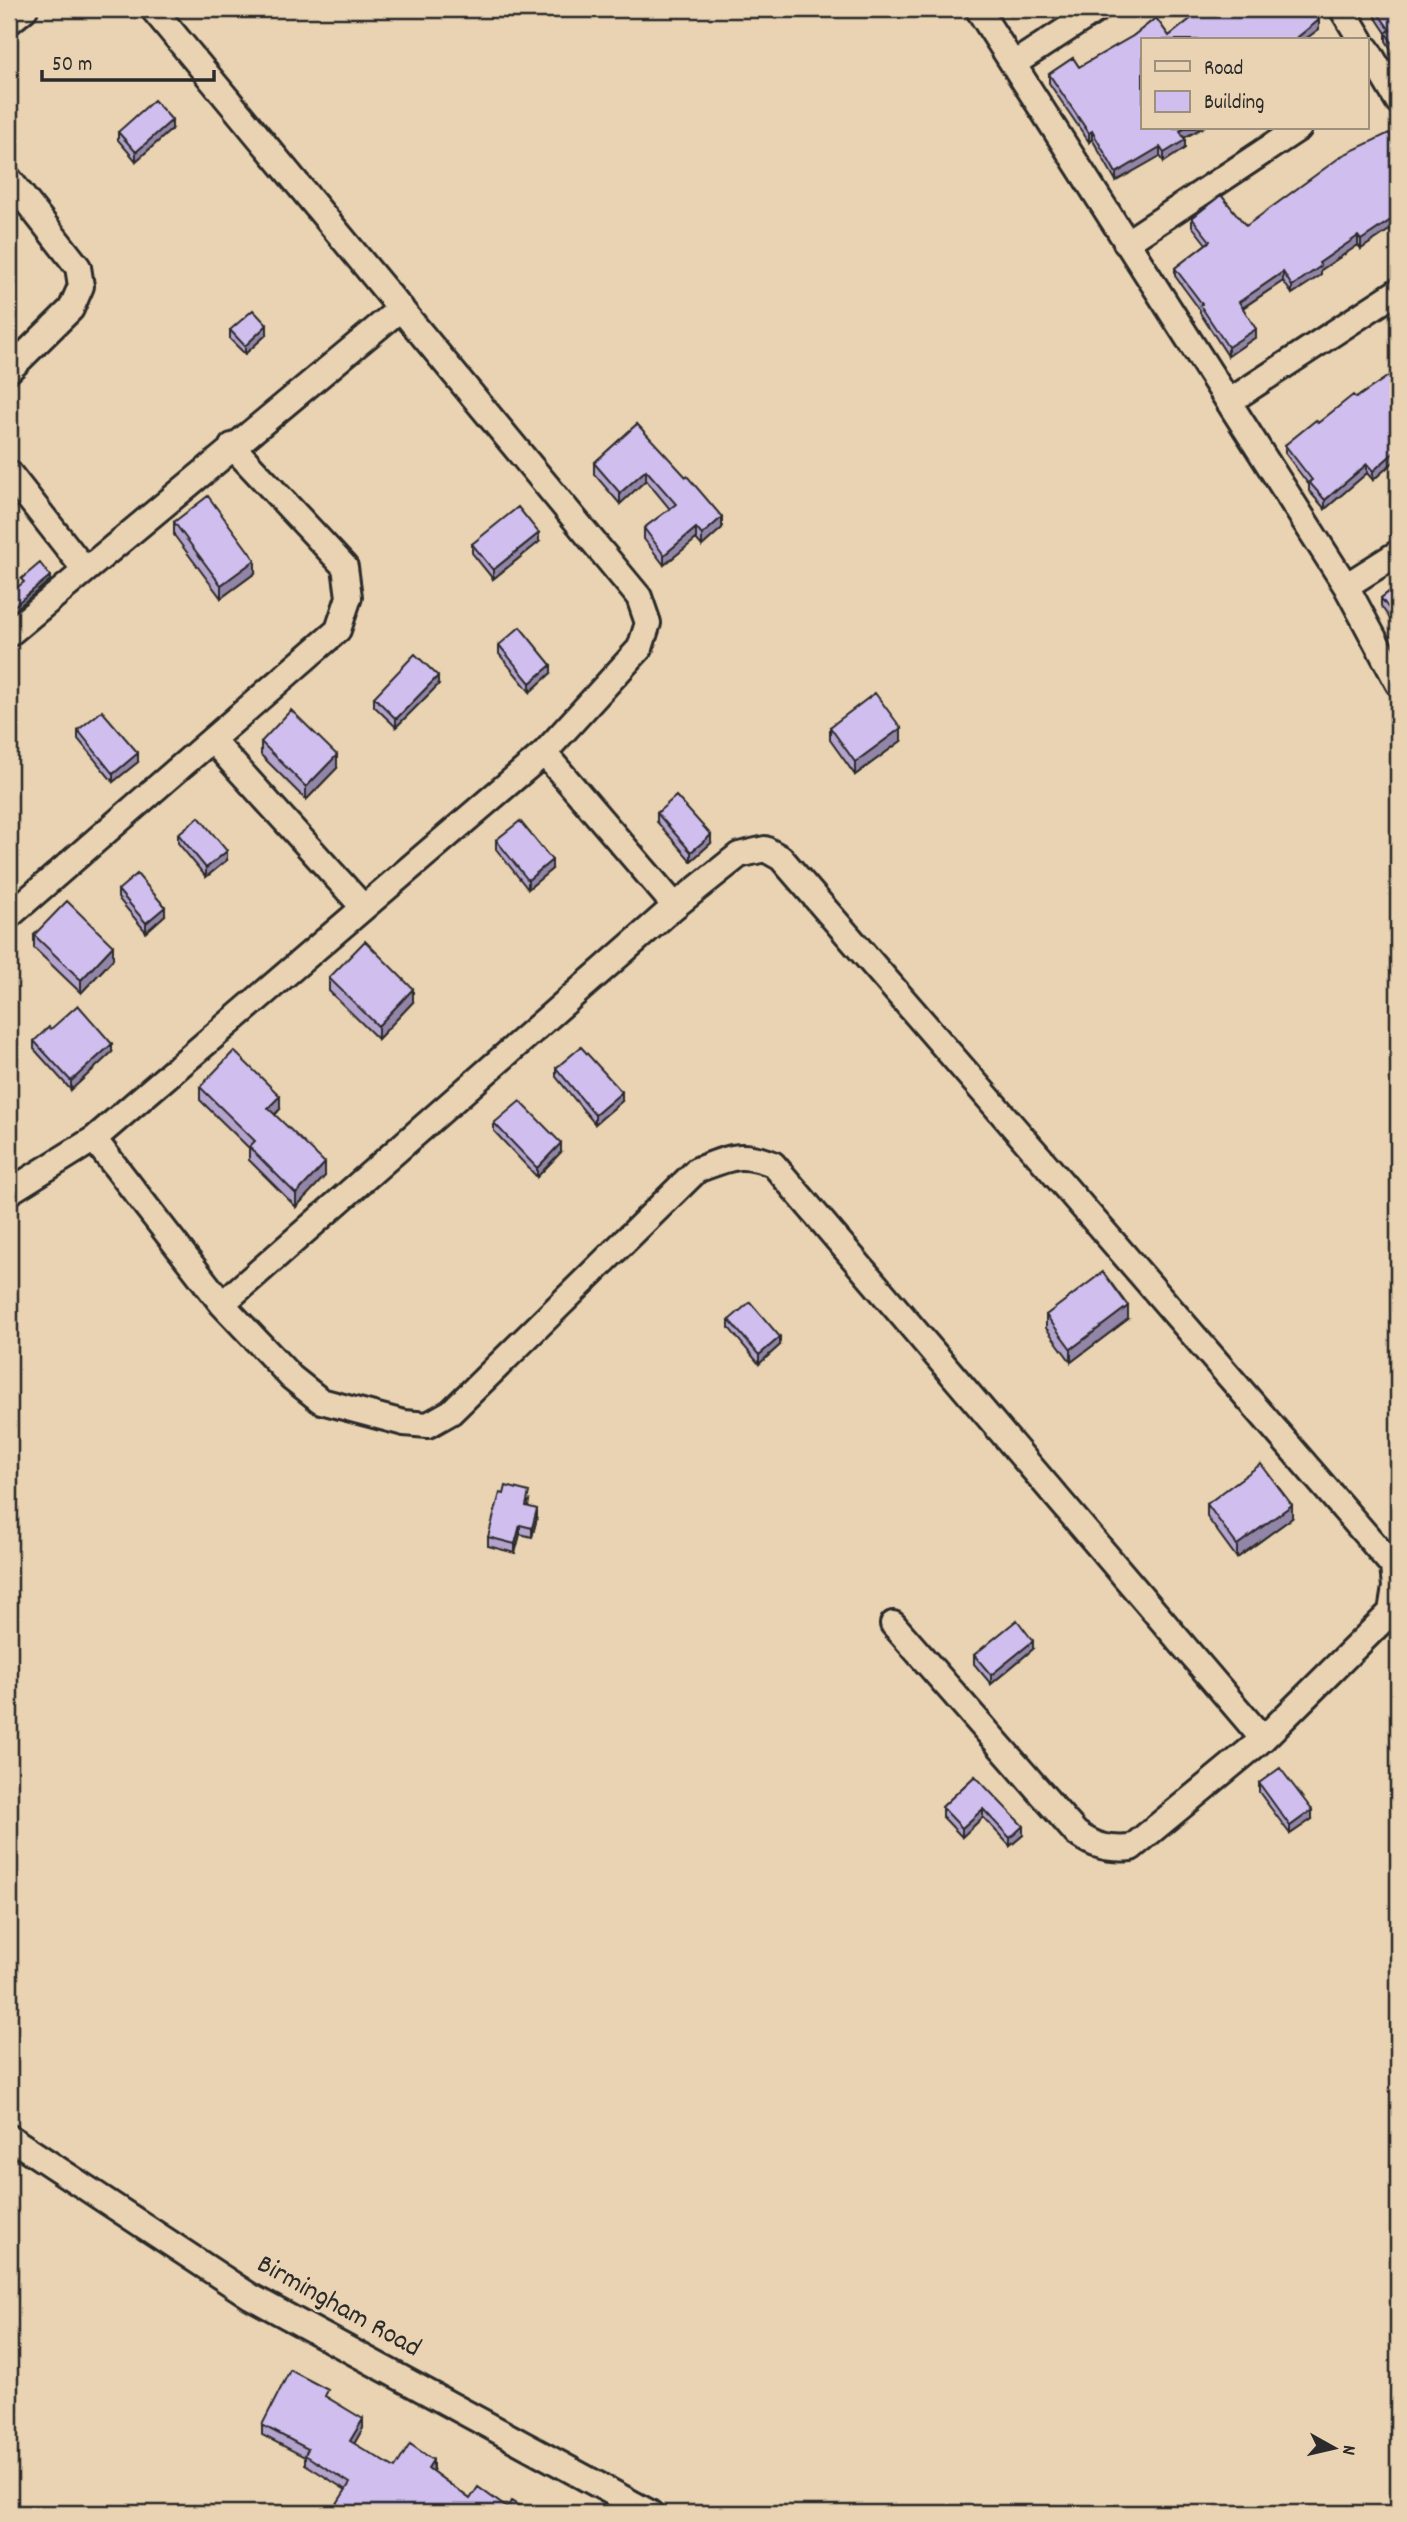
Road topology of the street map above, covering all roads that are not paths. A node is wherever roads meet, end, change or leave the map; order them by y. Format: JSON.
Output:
{"nodes":[{"id":1,"x":24,"y":9,"type":"edge"},
{"id":2,"x":153,"y":9,"type":"edge"},
{"id":3,"x":978,"y":9,"type":"edge"},
{"id":4,"x":1098,"y":9,"type":"edge"},
{"id":5,"x":1342,"y":9,"type":"edge"},
{"id":6,"x":9,"y":22,"type":"edge"},
{"id":7,"x":1360,"y":38,"type":"edge"},
{"id":8,"x":1368,"y":53,"type":"edge"},
{"id":9,"x":1015,"y":63,"type":"junction"},
{"id":10,"x":1374,"y":78,"type":"edge"},
{"id":11,"x":1398,"y":101,"type":"edge"},
{"id":12,"x":1296,"y":130,"type":"edge"},
{"id":13,"x":9,"y":179,"type":"edge"},
{"id":14,"x":1126,"y":243,"type":"junction"},
{"id":15,"x":1398,"y":291,"type":"edge"},
{"id":16,"x":401,"y":308,"type":"junction"},
{"id":17,"x":9,"y":370,"type":"edge"},
{"id":18,"x":1230,"y":401,"type":"junction"},
{"id":19,"x":232,"y":446,"type":"junction"},
{"id":20,"x":9,"y":473,"type":"edge"},
{"id":21,"x":1398,"y":553,"type":"edge"},
{"id":22,"x":85,"y":570,"type":"junction"},
{"id":23,"x":1346,"y":586,"type":"junction"},
{"id":24,"x":9,"y":634,"type":"edge"},
{"id":25,"x":1398,"y":683,"type":"edge"},
{"id":26,"x":212,"y":740,"type":"junction"},
{"id":27,"x":544,"y":753,"type":"junction"},
{"id":28,"x":363,"y":906,"type":"junction"},
{"id":29,"x":676,"y":906,"type":"junction"},
{"id":30,"x":9,"y":916,"type":"edge"},
{"id":31,"x":94,"y":1139,"type":"junction"},
{"id":32,"x":9,"y":1192,"type":"edge"},
{"id":33,"x":222,"y":1304,"type":"junction"},
{"id":34,"x":893,"y":1624,"type":"dead end"},
{"id":35,"x":1263,"y":1739,"type":"junction"},
{"id":36,"x":9,"y":2137,"type":"edge"},
{"id":37,"x":650,"y":2513,"type":"edge"}],
"edges":[{"from":1,"to":6,"type":"street"},
{"from":2,"to":16,"type":"street"},
{"from":3,"to":9,"type":"street"},
{"from":4,"to":9,"type":"street"},
{"from":5,"to":7,"type":"street"},
{"from":8,"to":10,"type":"street"},
{"from":9,"to":14,"type":"street"},
{"from":10,"to":11,"type":"street"},
{"from":12,"to":14,"type":"street"},
{"from":13,"to":17,"type":"street"},
{"from":14,"to":18,"type":"street"},
{"from":15,"to":18,"type":"street"},
{"from":16,"to":19,"type":"street"},
{"from":16,"to":27,"type":"street"},
{"from":18,"to":23,"type":"street"},
{"from":19,"to":22,"type":"street"},
{"from":19,"to":26,"type":"street"},
{"from":20,"to":22,"type":"street"},
{"from":21,"to":23,"type":"street"},
{"from":22,"to":24,"type":"street"},
{"from":23,"to":25,"type":"street"},
{"from":26,"to":28,"type":"street"},
{"from":26,"to":30,"type":"street"},
{"from":27,"to":28,"type":"street"},
{"from":27,"to":29,"type":"street"},
{"from":28,"to":31,"type":"street"},
{"from":29,"to":33,"type":"street"},
{"from":29,"to":35,"type":"street"},
{"from":31,"to":32,"type":"street"},
{"from":31,"to":33,"type":"street"},
{"from":33,"to":35,"type":"street"},
{"from":34,"to":35,"type":"street"},
{"from":36,"to":37,"type":"street","name":"Birmingham Road"}]}
